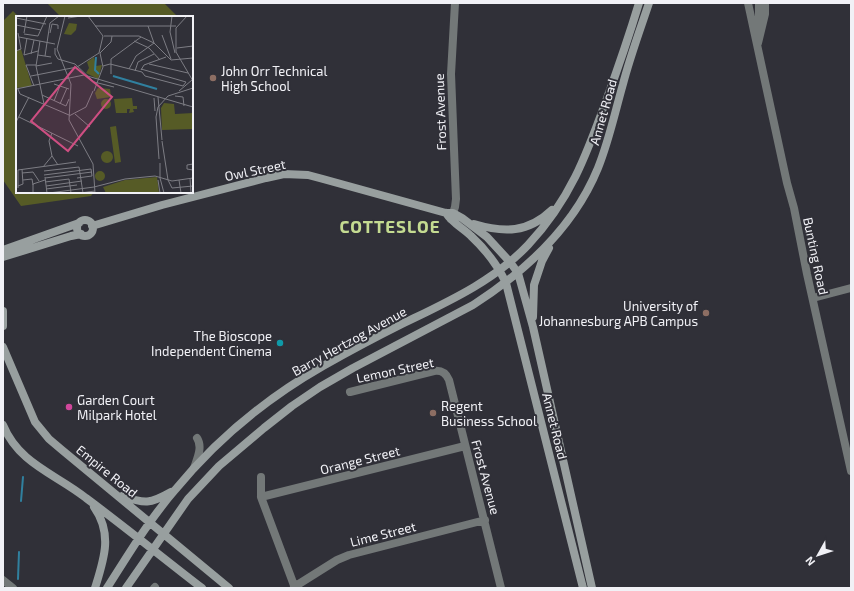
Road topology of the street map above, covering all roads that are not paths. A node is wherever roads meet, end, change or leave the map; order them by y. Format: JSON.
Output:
{"nodes":[{"id":1,"x":455,"y":3,"type":"edge"},
{"id":2,"x":639,"y":3,"type":"edge"},
{"id":3,"x":649,"y":3,"type":"edge"},
{"id":4,"x":748,"y":3,"type":"edge"},
{"id":5,"x":751,"y":3,"type":"edge"},
{"id":6,"x":759,"y":3,"type":"edge"},
{"id":7,"x":765,"y":3,"type":"edge"},
{"id":8,"x":757,"y":46,"type":"junction"},
{"id":9,"x":564,"y":199,"type":"junction"},
{"id":10,"x":450,"y":216,"type":"junction"},
{"id":11,"x":79,"y":223,"type":"junction"},
{"id":12,"x":471,"y":223,"type":"junction"},
{"id":13,"x":92,"y":226,"type":"junction"},
{"id":14,"x":81,"y":234,"type":"junction"},
{"id":15,"x":557,"y":235,"type":"junction"},
{"id":16,"x":3,"y":250,"type":"edge"},
{"id":17,"x":3,"y":258,"type":"edge"},
{"id":18,"x":510,"y":262,"type":"junction"},
{"id":19,"x":500,"y":270,"type":"junction"},
{"id":20,"x":518,"y":273,"type":"junction"},
{"id":21,"x":506,"y":283,"type":"junction"},
{"id":22,"x":851,"y":288,"type":"edge"},
{"id":23,"x":813,"y":298,"type":"junction"},
{"id":24,"x":3,"y":312,"type":"edge"},
{"id":25,"x":3,"y":326,"type":"edge"},
{"id":26,"x":533,"y":326,"type":"junction"},
{"id":27,"x":3,"y":348,"type":"edge"},
{"id":28,"x":445,"y":373,"type":"joint"},
{"id":29,"x":350,"y":392,"type":"dead end"},
{"id":30,"x":3,"y":425,"type":"edge"},
{"id":31,"x":197,"y":438,"type":"dead end"},
{"id":32,"x":465,"y":446,"type":"junction"},
{"id":33,"x":194,"y":468,"type":"junction"},
{"id":34,"x":851,"y":471,"type":"edge"},
{"id":35,"x":261,"y":477,"type":"dead end"},
{"id":36,"x":174,"y":491,"type":"junction"},
{"id":37,"x":116,"y":494,"type":"junction"},
{"id":38,"x":261,"y":497,"type":"junction"},
{"id":39,"x":87,"y":498,"type":"junction"},
{"id":40,"x":485,"y":520,"type":"junction"},
{"id":41,"x":150,"y":522,"type":"junction"},
{"id":42,"x":163,"y":533,"type":"junction"},
{"id":43,"x":139,"y":540,"type":"junction"},
{"id":44,"x":152,"y":550,"type":"junction"},
{"id":45,"x":3,"y":580,"type":"edge"},
{"id":46,"x":294,"y":587,"type":"edge"},
{"id":47,"x":13,"y":588,"type":"edge"},
{"id":48,"x":95,"y":588,"type":"edge"},
{"id":49,"x":107,"y":588,"type":"edge"},
{"id":50,"x":126,"y":588,"type":"edge"},
{"id":51,"x":202,"y":588,"type":"edge"},
{"id":52,"x":230,"y":588,"type":"edge"},
{"id":53,"x":501,"y":588,"type":"edge"},
{"id":54,"x":583,"y":588,"type":"edge"},
{"id":55,"x":592,"y":588,"type":"edge"}],
"edges":[{"from":1,"to":10,"type":"street","name":"Frost Avenue"},
{"from":2,"to":9,"type":"main road","name":"Annet Road"},
{"from":3,"to":15,"type":"main road","name":"Annet Road"},
{"from":4,"to":8,"type":"street","name":"Bunting Road"},
{"from":5,"to":8,"type":"street","name":"Bunting Road"},
{"from":6,"to":8,"type":"street","name":"Bunting Road"},
{"from":7,"to":8,"type":"street","name":"Bunting Road"},
{"from":8,"to":23,"type":"street","name":"Bunting Road"},
{"from":9,"to":12,"type":"main road"},
{"from":9,"to":18,"type":"main road","name":"Annet Road"},
{"from":10,"to":12,"type":"main road","name":"Owl Street"},
{"from":10,"to":13,"type":"main road","name":"Owl Street"},
{"from":10,"to":19,"type":"main road","name":"Owl Street"},
{"from":11,"to":13,"type":"main road"},
{"from":11,"to":14,"type":"main road"},
{"from":11,"to":16,"type":"main road"},
{"from":12,"to":18,"type":"main road","name":"Owl Street"},
{"from":13,"to":14,"type":"main road"},
{"from":14,"to":17,"type":"main road"},
{"from":15,"to":20,"type":"main road","name":"Annet Road"},
{"from":15,"to":26,"type":"main road"},
{"from":18,"to":19,"type":"main road","name":"Barry Hertzog Avenue"},
{"from":18,"to":20,"type":"main road","name":"Annet Road"},
{"from":19,"to":21,"type":"main road","name":"Annet Road"},
{"from":19,"to":33,"type":"main road","name":"Barry Hertzog Avenue"},
{"from":20,"to":21,"type":"main road","name":"Barry Hertzog Avenue"},
{"from":20,"to":26,"type":"main road","name":"Annet Road"},
{"from":21,"to":42,"type":"main road","name":"Barry Hertzog Avenue"},
{"from":21,"to":54,"type":"main road","name":"Annet Road"},
{"from":22,"to":23,"type":"street"},
{"from":23,"to":34,"type":"street","name":"Bunting Road"},
{"from":24,"to":25,"type":"main road"},
{"from":26,"to":55,"type":"main road","name":"Annet Road"},
{"from":27,"to":37,"type":"main road","name":"Empire Road"},
{"from":28,"to":29,"type":"street","name":"Lemon Street"},
{"from":28,"to":32,"type":"street","name":"Frost Avenue"},
{"from":30,"to":39,"type":"main road"},
{"from":31,"to":33,"type":"street"},
{"from":32,"to":38,"type":"street","name":"Orange Street"},
{"from":32,"to":40,"type":"street","name":"Frost Avenue"},
{"from":33,"to":36,"type":"main road","name":"Barry Hertzog Avenue"},
{"from":35,"to":38,"type":"street"},
{"from":36,"to":37,"type":"main road"},
{"from":36,"to":41,"type":"main road","name":"Barry Hertzog Avenue"},
{"from":37,"to":41,"type":"main road","name":"Empire Road"},
{"from":38,"to":46,"type":"street"},
{"from":39,"to":43,"type":"main road"},
{"from":39,"to":48,"type":"main road"},
{"from":40,"to":46,"type":"street","name":"Lime Street"},
{"from":40,"to":53,"type":"street","name":"Frost Avenue"},
{"from":41,"to":42,"type":"main road","name":"Empire Road"},
{"from":41,"to":43,"type":"main road","name":"Barry Hertzog Avenue"},
{"from":42,"to":44,"type":"main road","name":"Barry Hertzog Avenue"},
{"from":42,"to":52,"type":"main road","name":"Empire Road"},
{"from":43,"to":44,"type":"main road"},
{"from":43,"to":49,"type":"main road","name":"Barry Hertzog Avenue"},
{"from":44,"to":50,"type":"main road","name":"Barry Hertzog Avenue"},
{"from":44,"to":51,"type":"main road"},
{"from":45,"to":47,"type":"street"}]}
